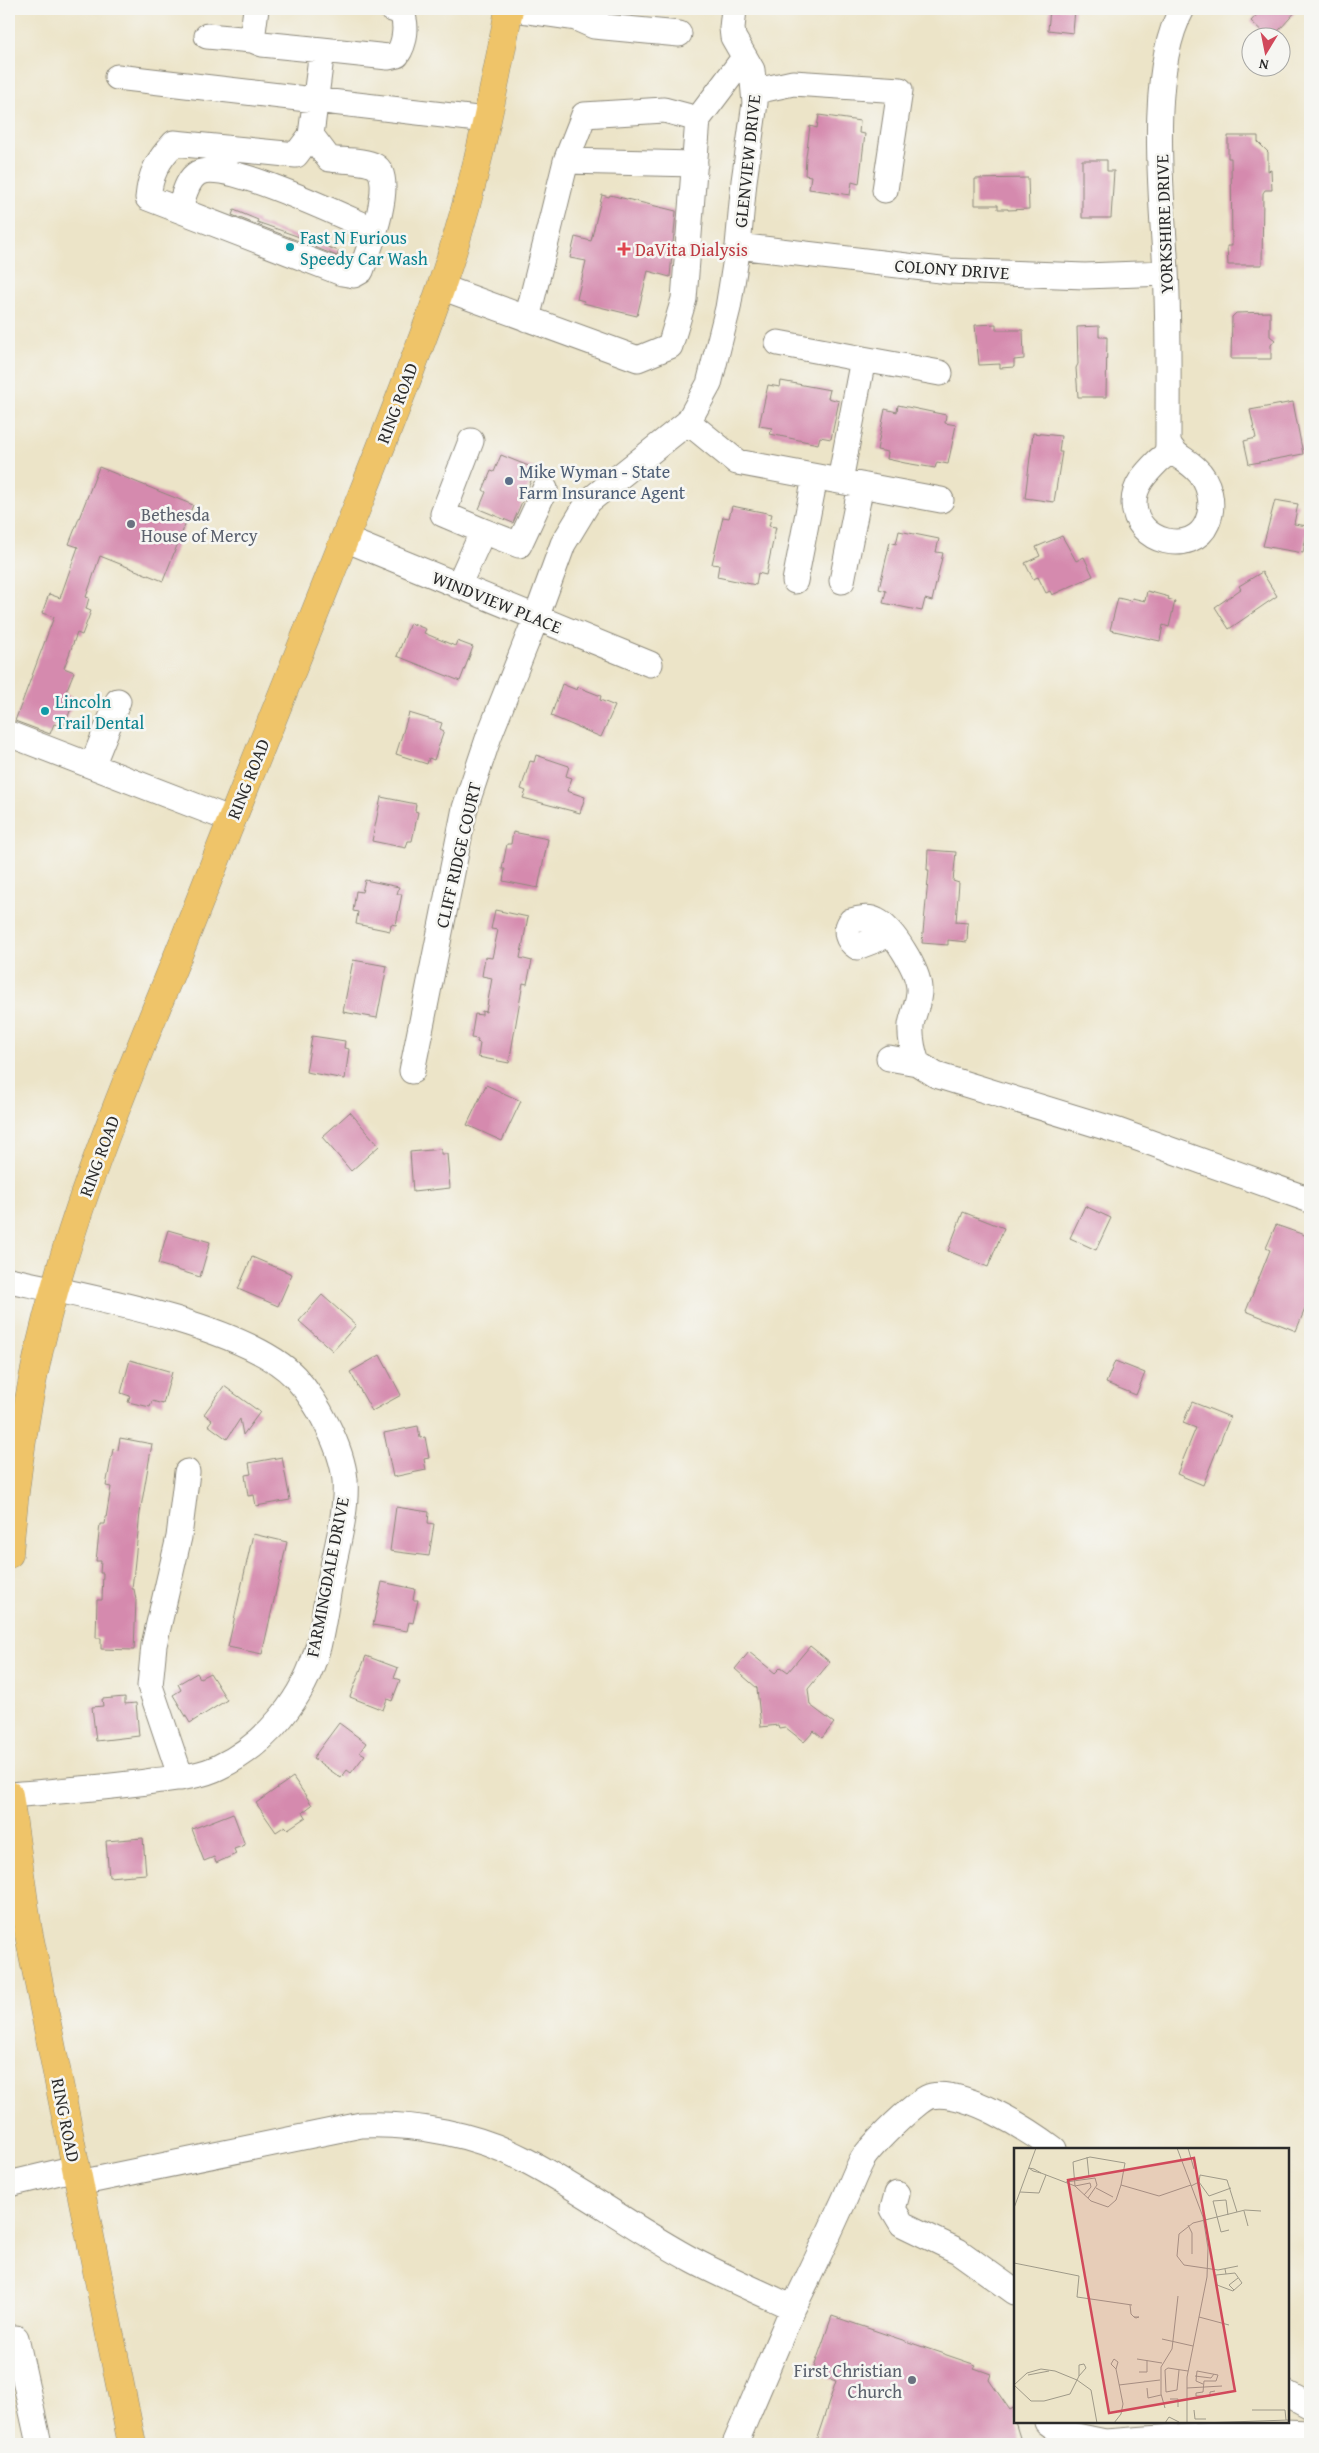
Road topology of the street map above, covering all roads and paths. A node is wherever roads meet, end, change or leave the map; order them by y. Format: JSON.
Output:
{"nodes":[{"id":1,"x":256,"y":9,"type":"edge"},
{"id":2,"x":392,"y":9,"type":"edge"},
{"id":3,"x":509,"y":9,"type":"edge"},
{"id":4,"x":513,"y":9,"type":"edge"},
{"id":5,"x":734,"y":9,"type":"edge"},
{"id":6,"x":1182,"y":9,"type":"edge"},
{"id":7,"x":595,"y":17,"type":"edge"},
{"id":8,"x":679,"y":34,"type":"dead end"},
{"id":9,"x":207,"y":36,"type":"dead end"},
{"id":10,"x":252,"y":40,"type":"junction"},
{"id":11,"x":322,"y":50,"type":"junction"},
{"id":12,"x":744,"y":58,"type":"junction"},
{"id":13,"x":118,"y":77,"type":"dead end"},
{"id":14,"x":756,"y":91,"type":"junction"},
{"id":15,"x":315,"y":100,"type":"junction"},
{"id":16,"x":698,"y":119,"type":"junction"},
{"id":17,"x":486,"y":120,"type":"junction"},
{"id":18,"x":311,"y":135,"type":"junction"},
{"id":19,"x":566,"y":161,"type":"junction"},
{"id":20,"x":695,"y":164,"type":"junction"},
{"id":21,"x":885,"y":190,"type":"dead end"},
{"id":22,"x":179,"y":210,"type":"junction"},
{"id":23,"x":374,"y":230,"type":"junction"},
{"id":24,"x":738,"y":246,"type":"junction"},
{"id":25,"x":1166,"y":273,"type":"junction"},
{"id":26,"x":441,"y":287,"type":"junction"},
{"id":27,"x":527,"y":318,"type":"junction"},
{"id":28,"x":778,"y":343,"type":"dead end"},
{"id":29,"x":863,"y":359,"type":"junction"},
{"id":30,"x":940,"y":373,"type":"dead end"},
{"id":31,"x":688,"y":422,"type":"junction"},
{"id":32,"x":471,"y":441,"type":"dead end"},
{"id":33,"x":1168,"y":442,"type":"dead end"},
{"id":34,"x":815,"y":477,"type":"junction"},
{"id":35,"x":850,"y":483,"type":"junction"},
{"id":36,"x":941,"y":500,"type":"dead end"},
{"id":37,"x":577,"y":519,"type":"junction"},
{"id":38,"x":483,"y":531,"type":"junction"},
{"id":39,"x":345,"y":540,"type":"junction"},
{"id":40,"x":795,"y":581,"type":"dead end"},
{"id":41,"x":842,"y":581,"type":"dead end"},
{"id":42,"x":458,"y":586,"type":"junction"},
{"id":43,"x":536,"y":618,"type":"junction"},
{"id":44,"x":650,"y":664,"type":"dead end"},
{"id":45,"x":118,"y":701,"type":"dead end"},
{"id":46,"x":9,"y":734,"type":"edge"},
{"id":47,"x":92,"y":766,"type":"junction"},
{"id":48,"x":232,"y":820,"type":"junction"},
{"id":49,"x":891,"y":934,"type":"dead end"},
{"id":50,"x":889,"y":1058,"type":"dead end"},
{"id":51,"x":917,"y":1063,"type":"junction"},
{"id":52,"x":412,"y":1071,"type":"dead end"},
{"id":53,"x":1310,"y":1200,"type":"edge"},
{"id":54,"x":9,"y":1280,"type":"edge"},
{"id":55,"x":54,"y":1289,"type":"junction"},
{"id":56,"x":187,"y":1472,"type":"dead end"},
{"id":57,"x":9,"y":1554,"type":"edge"},
{"id":58,"x":181,"y":1778,"type":"junction"},
{"id":59,"x":9,"y":1795,"type":"edge"},
{"id":60,"x":1053,"y":2148,"type":"edge"},
{"id":61,"x":77,"y":2176,"type":"junction"},
{"id":62,"x":9,"y":2184,"type":"edge"},
{"id":63,"x":897,"y":2194,"type":"dead end"},
{"id":64,"x":1014,"y":2291,"type":"edge"},
{"id":65,"x":793,"y":2308,"type":"junction"},
{"id":66,"x":16,"y":2338,"type":"dead end"},
{"id":67,"x":1289,"y":2395,"type":"edge"},
{"id":68,"x":1310,"y":2406,"type":"edge"},
{"id":69,"x":1048,"y":2423,"type":"edge"},
{"id":70,"x":1257,"y":2432,"type":"edge"},
{"id":71,"x":1310,"y":2433,"type":"edge"},
{"id":72,"x":1105,"y":2443,"type":"edge"},
{"id":73,"x":39,"y":2444,"type":"edge"},
{"id":74,"x":132,"y":2444,"type":"edge"},
{"id":75,"x":735,"y":2444,"type":"edge"}],
"edges":[{"from":1,"to":10,"type":"street"},
{"from":2,"to":11,"type":"street"},
{"from":3,"to":17,"type":"main road","name":"RING ROAD"},
{"from":4,"to":7,"type":"street"},
{"from":5,"to":12,"type":"street","name":"GLENVIEW DRIVE"},
{"from":6,"to":25,"type":"street","name":"YORKSHIRE DRIVE"},
{"from":7,"to":8,"type":"street"},
{"from":9,"to":10,"type":"street"},
{"from":10,"to":11,"type":"street"},
{"from":11,"to":15,"type":"street"},
{"from":12,"to":14,"type":"street","name":"GLENVIEW DRIVE"},
{"from":12,"to":16,"type":"street"},
{"from":13,"to":15,"type":"street"},
{"from":14,"to":21,"type":"street"},
{"from":14,"to":24,"type":"street","name":"GLENVIEW DRIVE"},
{"from":15,"to":17,"type":"street"},
{"from":15,"to":18,"type":"street"},
{"from":16,"to":19,"type":"street"},
{"from":16,"to":20,"type":"street"},
{"from":17,"to":26,"type":"main road","name":"RING ROAD"},
{"from":18,"to":22,"type":"street"},
{"from":18,"to":23,"type":"street"},
{"from":19,"to":20,"type":"street"},
{"from":19,"to":27,"type":"street"},
{"from":20,"to":27,"type":"street"},
{"from":22,"to":23,"type":"street"},
{"from":22,"to":23,"type":"street"},
{"from":24,"to":25,"type":"street","name":"COLONY DRIVE"},
{"from":24,"to":31,"type":"street","name":"GLENVIEW DRIVE"},
{"from":25,"to":33,"type":"street","name":"YORKSHIRE DRIVE"},
{"from":26,"to":27,"type":"street"},
{"from":26,"to":39,"type":"main road","name":"RING ROAD"},
{"from":28,"to":29,"type":"street"},
{"from":29,"to":30,"type":"street"},
{"from":29,"to":35,"type":"street"},
{"from":31,"to":34,"type":"street"},
{"from":31,"to":37,"type":"street","name":"GLENVIEW DRIVE"},
{"from":32,"to":38,"type":"street"},
{"from":34,"to":35,"type":"street"},
{"from":34,"to":40,"type":"street"},
{"from":35,"to":36,"type":"street"},
{"from":35,"to":41,"type":"street"},
{"from":37,"to":38,"type":"street"},
{"from":37,"to":43,"type":"street","name":"GLENVIEW DRIVE"},
{"from":38,"to":42,"type":"street"},
{"from":39,"to":42,"type":"street","name":"WINDVIEW PLACE"},
{"from":39,"to":48,"type":"main road","name":"RING ROAD"},
{"from":42,"to":43,"type":"street","name":"WINDVIEW PLACE"},
{"from":43,"to":44,"type":"street","name":"WINDVIEW PLACE"},
{"from":43,"to":52,"type":"street","name":"CLIFF RIDGE COURT"},
{"from":45,"to":47,"type":"street"},
{"from":46,"to":47,"type":"street"},
{"from":47,"to":48,"type":"street"},
{"from":48,"to":55,"type":"main road","name":"RING ROAD"},
{"from":49,"to":51,"type":"street"},
{"from":50,"to":51,"type":"street"},
{"from":51,"to":53,"type":"street"},
{"from":54,"to":55,"type":"street","name":"FARMINGDALE DRIVE"},
{"from":55,"to":57,"type":"main road","name":"RING ROAD"},
{"from":55,"to":58,"type":"street","name":"FARMINGDALE DRIVE"},
{"from":56,"to":58,"type":"street"},
{"from":58,"to":59,"type":"street","name":"FARMINGDALE DRIVE"},
{"from":59,"to":61,"type":"main road","name":"RING ROAD"},
{"from":60,"to":65,"type":"street"},
{"from":61,"to":62,"type":"street"},
{"from":61,"to":65,"type":"street"},
{"from":61,"to":74,"type":"main road","name":"RING ROAD"},
{"from":63,"to":64,"type":"street"},
{"from":65,"to":75,"type":"street"},
{"from":66,"to":73,"type":"street"},
{"from":67,"to":68,"type":"street"},
{"from":69,"to":72,"type":"street"},
{"from":70,"to":71,"type":"street"},
{"from":70,"to":72,"type":"street"}]}
